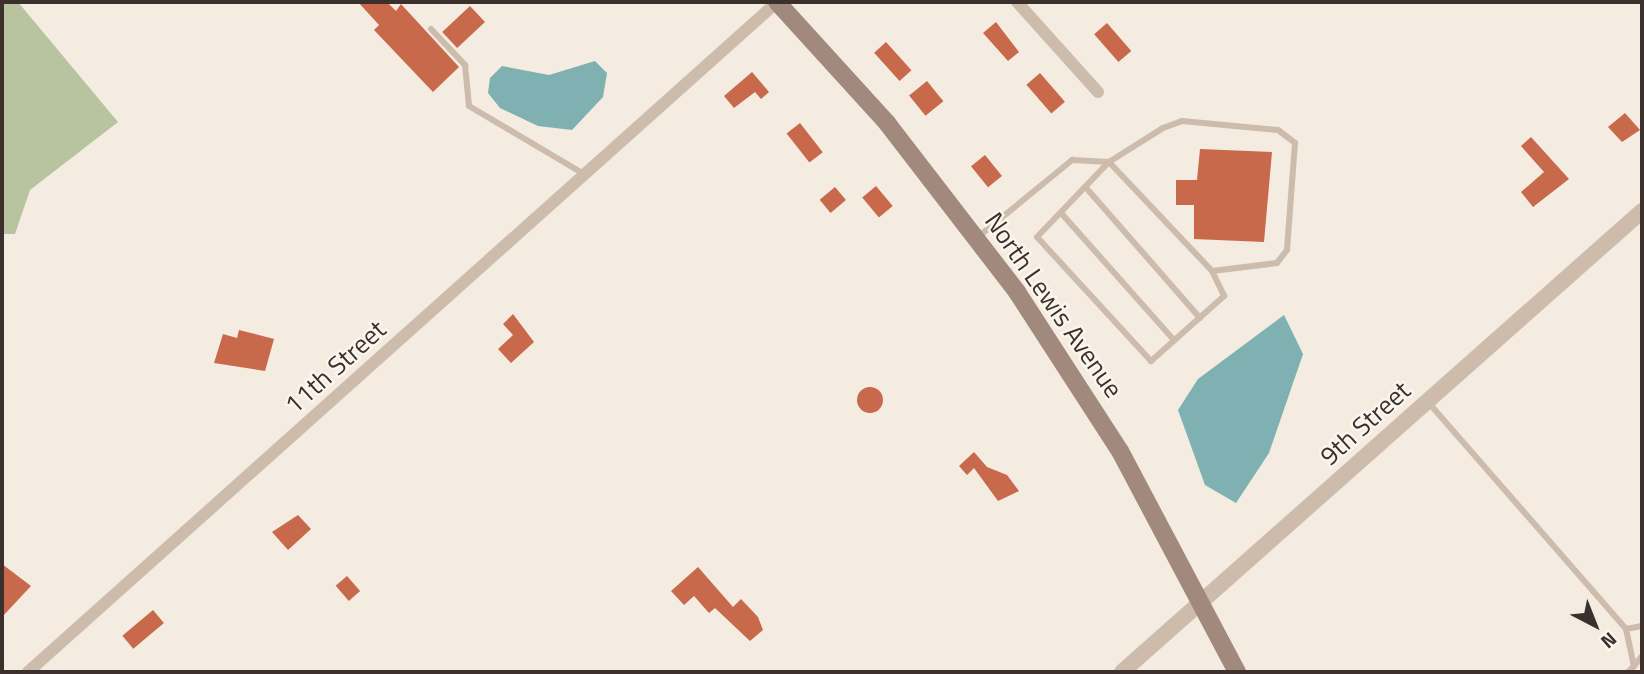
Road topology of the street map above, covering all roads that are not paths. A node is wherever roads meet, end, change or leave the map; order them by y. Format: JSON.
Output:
{"nodes":[{"id":1,"x":777,"y":2,"type":"edge"},
{"id":2,"x":1017,"y":2,"type":"edge"},
{"id":3,"x":431,"y":29,"type":"dead end"},
{"id":4,"x":1098,"y":92,"type":"dead end"},
{"id":5,"x":1110,"y":162,"type":"junction"},
{"id":6,"x":584,"y":174,"type":"junction"},
{"id":7,"x":1088,"y":190,"type":"junction"},
{"id":8,"x":1642,"y":211,"type":"edge"},
{"id":9,"x":1062,"y":215,"type":"junction"},
{"id":10,"x":977,"y":238,"type":"junction"},
{"id":11,"x":1212,"y":271,"type":"junction"},
{"id":12,"x":1200,"y":318,"type":"junction"},
{"id":13,"x":1174,"y":340,"type":"junction"},
{"id":14,"x":1427,"y":401,"type":"junction"},
{"id":15,"x":1200,"y":602,"type":"junction"},
{"id":16,"x":1642,"y":626,"type":"edge"},
{"id":17,"x":1626,"y":629,"type":"junction"},
{"id":18,"x":1642,"y":656,"type":"edge"},
{"id":19,"x":1634,"y":666,"type":"junction"},
{"id":20,"x":29,"y":672,"type":"edge"},
{"id":21,"x":1122,"y":672,"type":"edge"},
{"id":22,"x":1237,"y":672,"type":"edge"},
{"id":23,"x":1628,"y":672,"type":"edge"}],
"edges":[{"from":1,"to":6,"type":"street","name":"11th Street"},
{"from":1,"to":10,"type":"main road","name":"North Lewis Avenue"},
{"from":2,"to":4,"type":"street"},
{"from":3,"to":6,"type":"lane"},
{"from":5,"to":7,"type":"lane"},
{"from":5,"to":10,"type":"lane"},
{"from":5,"to":11,"type":"lane"},
{"from":5,"to":11,"type":"lane"},
{"from":6,"to":20,"type":"street","name":"11th Street"},
{"from":7,"to":9,"type":"lane"},
{"from":7,"to":12,"type":"lane"},
{"from":8,"to":14,"type":"street","name":"9th Street"},
{"from":9,"to":13,"type":"lane"},
{"from":9,"to":13,"type":"lane"},
{"from":10,"to":15,"type":"main road","name":"North Lewis Avenue"},
{"from":11,"to":12,"type":"lane"},
{"from":12,"to":13,"type":"lane"},
{"from":14,"to":15,"type":"street","name":"9th Street"},
{"from":14,"to":17,"type":"lane"},
{"from":15,"to":21,"type":"street","name":"9th Street"},
{"from":15,"to":22,"type":"main road","name":"North Lewis Avenue"},
{"from":16,"to":17,"type":"lane"},
{"from":17,"to":19,"type":"lane"},
{"from":18,"to":19,"type":"lane"},
{"from":19,"to":23,"type":"lane"}]}
